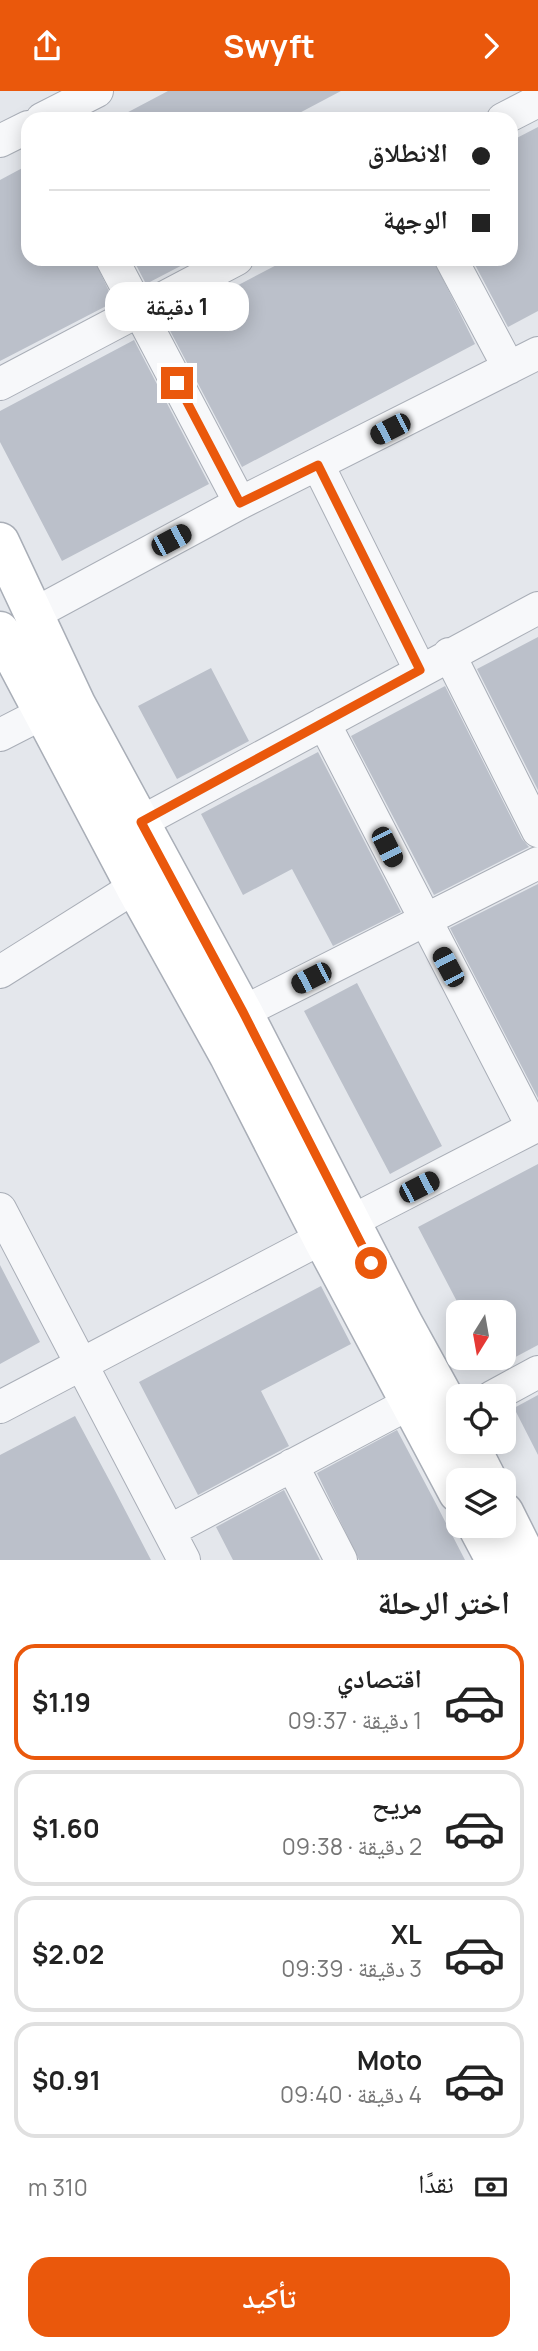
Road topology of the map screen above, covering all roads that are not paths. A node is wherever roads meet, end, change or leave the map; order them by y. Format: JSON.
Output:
{"nodes":[{"id":1,"x":97,"y":91,"type":"edge"},
{"id":2,"x":538,"y":101,"type":"edge"},
{"id":3,"x":56,"y":112,"type":"edge"},
{"id":4,"x":517,"y":112,"type":"edge"},
{"id":5,"x":21,"y":130,"type":"edge"},
{"id":6,"x":0,"y":141,"type":"edge"},
{"id":7,"x":116,"y":266,"type":"edge"},
{"id":8,"x":224,"y":266,"type":"edge"},
{"id":9,"x":455,"y":266,"type":"edge"},
{"id":10,"x":140,"y":310,"type":"junction"},
{"id":11,"x":538,"y":353,"type":"edge"},
{"id":12,"x":509,"y":367,"type":"junction"},
{"id":13,"x":0,"y":384,"type":"edge"},
{"id":14,"x":318,"y":465,"type":"junction"},
{"id":15,"x":240,"y":503,"type":"junction"},
{"id":16,"x":0,"y":542,"type":"edge"},
{"id":17,"x":538,"y":608,"type":"edge"},
{"id":18,"x":34,"y":614,"type":"junction"},
{"id":19,"x":0,"y":631,"type":"edge"},
{"id":20,"x":449,"y":654,"type":"junction"},
{"id":21,"x":420,"y":670,"type":"junction"},
{"id":22,"x":43,"y":713,"type":"junction"},
{"id":23,"x":324,"y":723,"type":"junction"},
{"id":24,"x":0,"y":735,"type":"edge"},
{"id":25,"x":141,"y":822,"type":"junction"},
{"id":26,"x":538,"y":831,"type":"edge"},
{"id":27,"x":538,"y":863,"type":"edge"},
{"id":28,"x":135,"y":887,"type":"junction"},
{"id":29,"x":424,"y":921,"type":"junction"},
{"id":30,"x":0,"y":972,"type":"edge"},
{"id":31,"x":243,"y":1012,"type":"junction"},
{"id":32,"x":535,"y":1127,"type":"edge"},
{"id":33,"x":0,"y":1209,"type":"edge"},
{"id":34,"x":336,"y":1230,"type":"junction"},
{"id":35,"x":84,"y":1365,"type":"junction"},
{"id":36,"x":538,"y":1372,"type":"edge"},
{"id":37,"x":516,"y":1384,"type":"edge"},
{"id":38,"x":446,"y":1402,"type":"edge"},
{"id":39,"x":410,"y":1403,"type":"junction"},
{"id":40,"x":0,"y":1407,"type":"edge"},
{"id":41,"x":292,"y":1465,"type":"junction"},
{"id":42,"x":446,"y":1470,"type":"edge"},
{"id":43,"x":169,"y":1531,"type":"junction"},
{"id":44,"x":516,"y":1536,"type":"edge"},
{"id":45,"x":483,"y":1538,"type":"edge"},
{"id":46,"x":184,"y":1560,"type":"edge"},
{"id":47,"x":341,"y":1560,"type":"edge"},
{"id":48,"x":495,"y":1560,"type":"edge"},
{"id":49,"x":528,"y":1560,"type":"edge"}],
"edges":[{"from":1,"to":3,"type":"street"},
{"from":2,"to":4,"type":"street"},
{"from":5,"to":6,"type":"street"},
{"from":7,"to":10,"type":"street"},
{"from":8,"to":10,"type":"street"},
{"from":9,"to":12,"type":"street"},
{"from":10,"to":13,"type":"street"},
{"from":10,"to":15,"type":"street"},
{"from":11,"to":12,"type":"street"},
{"from":12,"to":14,"type":"street"},
{"from":14,"to":15,"type":"street"},
{"from":14,"to":21,"type":"street"},
{"from":15,"to":18,"type":"street"},
{"from":16,"to":18,"type":"main road"},
{"from":17,"to":20,"type":"street"},
{"from":18,"to":25,"type":"main road"},
{"from":19,"to":22,"type":"main road"},
{"from":20,"to":21,"type":"street"},
{"from":20,"to":26,"type":"street"},
{"from":21,"to":23,"type":"street"},
{"from":22,"to":24,"type":"street"},
{"from":22,"to":28,"type":"main road"},
{"from":23,"to":25,"type":"street"},
{"from":23,"to":29,"type":"street"},
{"from":25,"to":31,"type":"main road"},
{"from":27,"to":29,"type":"street"},
{"from":28,"to":30,"type":"street"},
{"from":28,"to":34,"type":"main road"},
{"from":29,"to":31,"type":"street"},
{"from":29,"to":32,"type":"street"},
{"from":31,"to":34,"type":"main road"},
{"from":32,"to":34,"type":"street"},
{"from":33,"to":35,"type":"street"},
{"from":34,"to":35,"type":"street"},
{"from":34,"to":38,"type":"main road"},
{"from":34,"to":39,"type":"main road"},
{"from":35,"to":40,"type":"street"},
{"from":35,"to":43,"type":"street"},
{"from":36,"to":37,"type":"street"},
{"from":39,"to":41,"type":"street"},
{"from":39,"to":42,"type":"main road"},
{"from":41,"to":43,"type":"street"},
{"from":41,"to":47,"type":"street"},
{"from":43,"to":46,"type":"street"},
{"from":44,"to":49,"type":"main road"},
{"from":45,"to":48,"type":"main road"}]}
